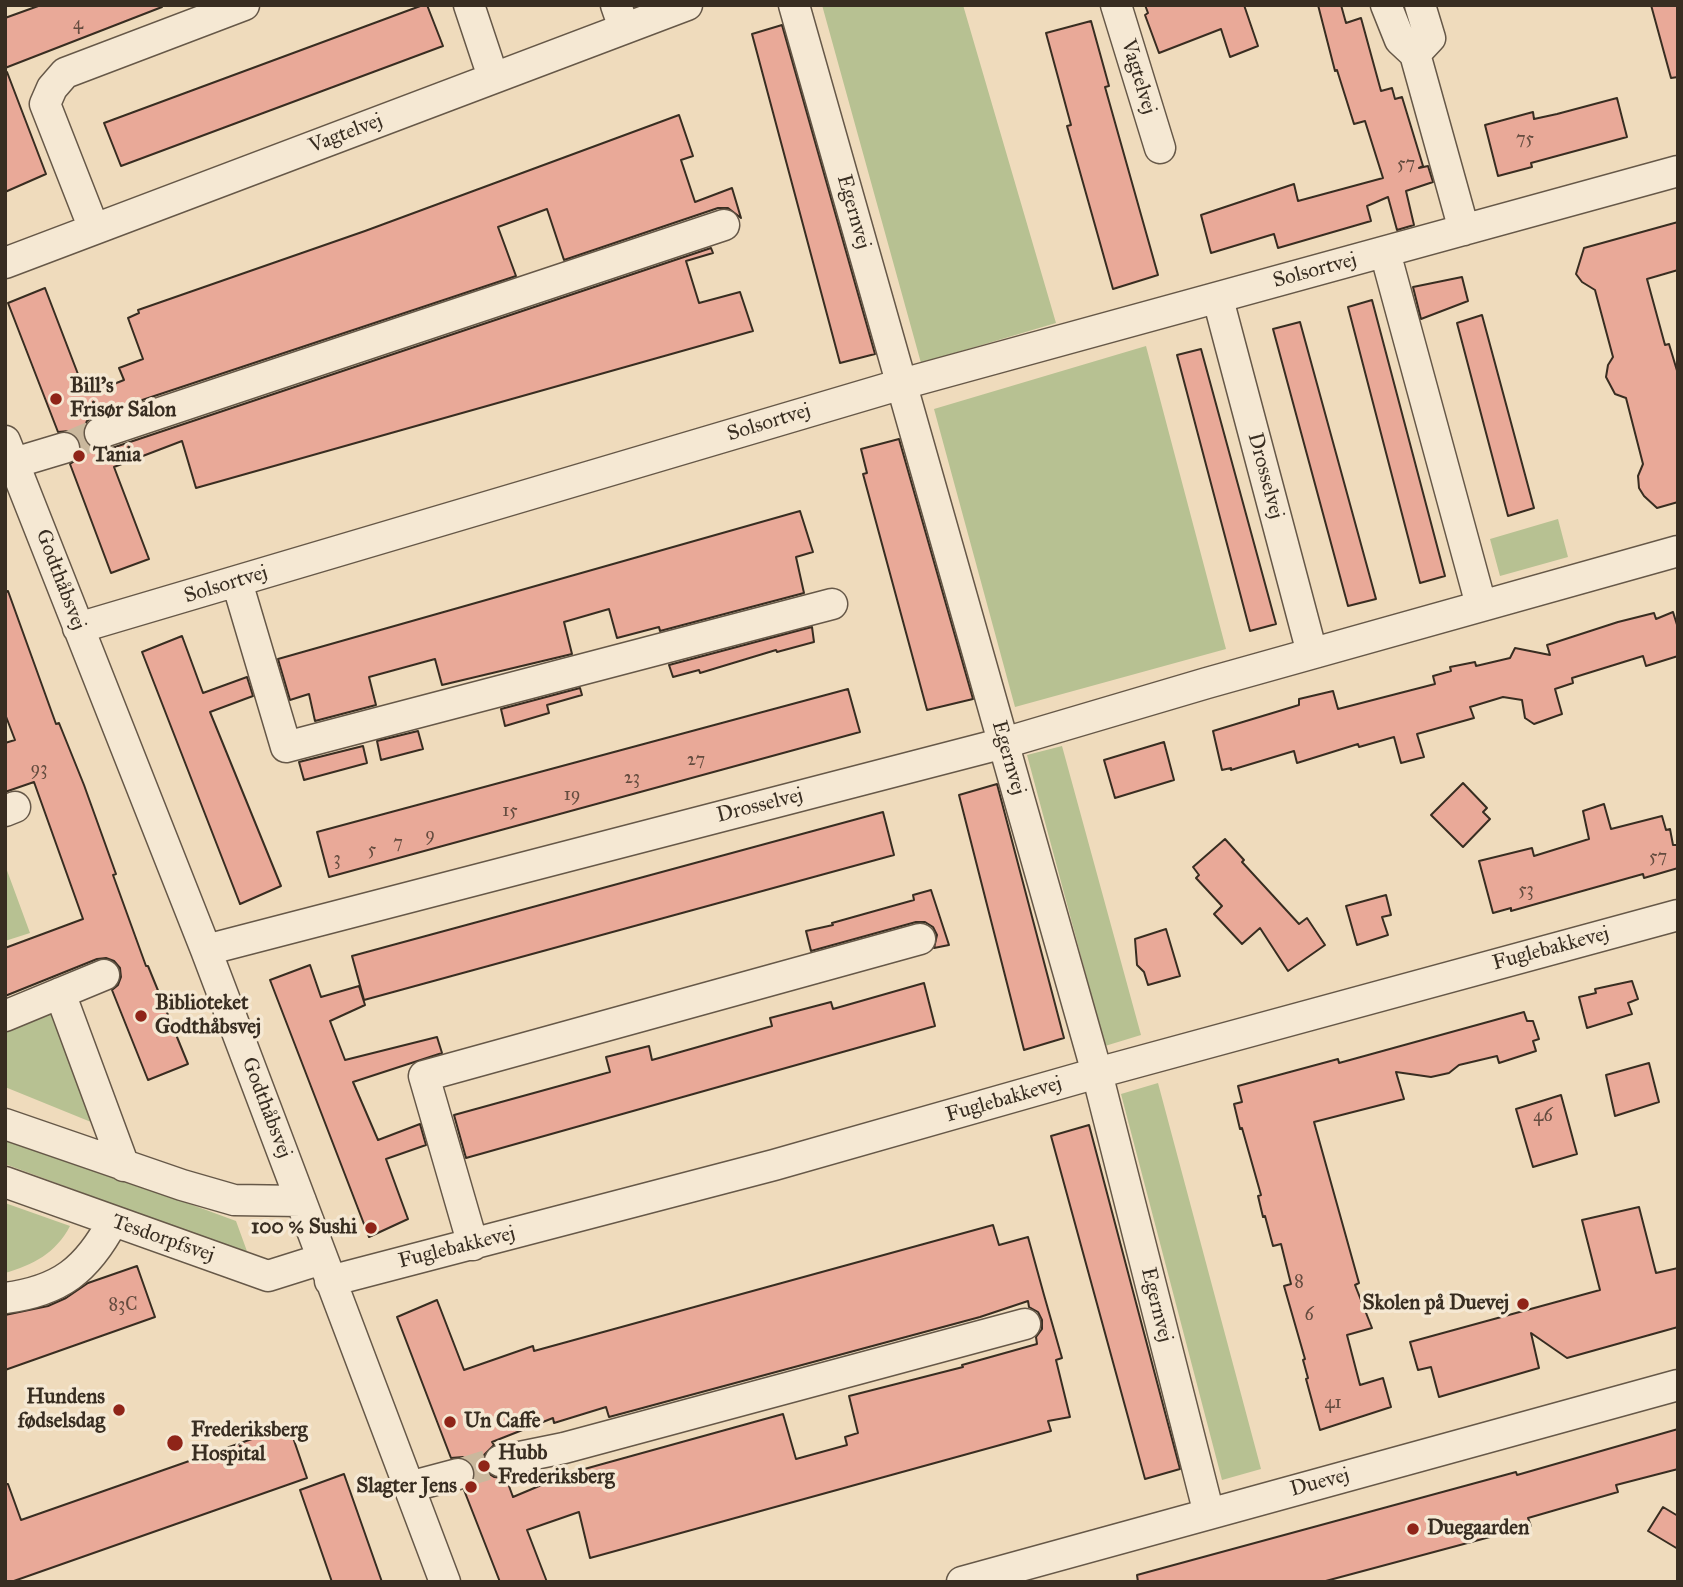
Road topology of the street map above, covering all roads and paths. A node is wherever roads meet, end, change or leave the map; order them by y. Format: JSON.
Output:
{"nodes":[{"id":1,"x":244,"y":5,"type":"edge"},
{"id":2,"x":469,"y":5,"type":"edge"},
{"id":3,"x":687,"y":5,"type":"edge"},
{"id":4,"x":794,"y":5,"type":"edge"},
{"id":5,"x":1116,"y":5,"type":"edge"},
{"id":6,"x":1386,"y":5,"type":"edge"},
{"id":7,"x":1420,"y":5,"type":"edge"},
{"id":8,"x":620,"y":17,"type":"edge"},
{"id":9,"x":1415,"y":54,"type":"junction"},
{"id":10,"x":494,"y":78,"type":"junction"},
{"id":11,"x":1160,"y":148,"type":"dead end"},
{"id":12,"x":1678,"y":171,"type":"edge"},
{"id":13,"x":724,"y":225,"type":"dead end"},
{"id":14,"x":94,"y":229,"type":"junction"},
{"id":15,"x":1464,"y":230,"type":"junction"},
{"id":16,"x":1385,"y":252,"type":"junction"},
{"id":17,"x":5,"y":263,"type":"edge"},
{"id":18,"x":1218,"y":299,"type":"junction"},
{"id":19,"x":902,"y":384,"type":"junction"},
{"id":20,"x":100,"y":433,"type":"tunnel mouth"},
{"id":21,"x":64,"y":448,"type":"tunnel mouth"},
{"id":22,"x":10,"y":452,"type":"edge"},
{"id":23,"x":1678,"y":551,"type":"edge"},
{"id":24,"x":237,"y":582,"type":"junction"},
{"id":25,"x":832,"y":604,"type":"dead end"},
{"id":26,"x":1481,"y":605,"type":"junction"},
{"id":27,"x":78,"y":628,"type":"junction"},
{"id":28,"x":1312,"y":653,"type":"junction"},
{"id":29,"x":1004,"y":743,"type":"junction"},
{"id":30,"x":1678,"y":915,"type":"edge"},
{"id":31,"x":920,"y":939,"type":"dead end"},
{"id":32,"x":206,"y":950,"type":"junction"},
{"id":33,"x":104,"y":975,"type":"dead end"},
{"id":34,"x":60,"y":993,"type":"junction"},
{"id":35,"x":5,"y":1016,"type":"edge"},
{"id":36,"x":1097,"y":1073,"type":"junction"},
{"id":37,"x":5,"y":1124,"type":"edge"},
{"id":38,"x":124,"y":1166,"type":"junction"},
{"id":39,"x":5,"y":1182,"type":"edge"},
{"id":40,"x":302,"y":1201,"type":"junction"},
{"id":41,"x":113,"y":1222,"type":"junction"},
{"id":42,"x":473,"y":1245,"type":"junction"},
{"id":43,"x":326,"y":1270,"type":"junction"},
{"id":44,"x":5,"y":1298,"type":"edge"},
{"id":45,"x":1025,"y":1324,"type":"dead end"},
{"id":46,"x":1678,"y":1385,"type":"edge"},
{"id":47,"x":500,"y":1461,"type":"tunnel mouth"},
{"id":48,"x":458,"y":1474,"type":"tunnel mouth"},
{"id":49,"x":409,"y":1487,"type":"junction"},
{"id":50,"x":1209,"y":1514,"type":"junction"},
{"id":51,"x":445,"y":1582,"type":"edge"},
{"id":52,"x":962,"y":1582,"type":"edge"}],
"edges":[{"from":1,"to":14,"type":"street"},
{"from":2,"to":10,"type":"street"},
{"from":3,"to":8,"type":"street","name":"Vagtelvej"},
{"from":4,"to":19,"type":"street","name":"Egernvej"},
{"from":5,"to":11,"type":"street","name":"Vagtelvej"},
{"from":6,"to":9,"type":"street"},
{"from":7,"to":9,"type":"street"},
{"from":8,"to":10,"type":"street","name":"Vagtelvej"},
{"from":9,"to":15,"type":"street"},
{"from":10,"to":14,"type":"street","name":"Vagtelvej"},
{"from":12,"to":15,"type":"street","name":"Solsortvej"},
{"from":13,"to":20,"type":"street"},
{"from":14,"to":17,"type":"street","name":"Vagtelvej"},
{"from":15,"to":16,"type":"street","name":"Solsortvej"},
{"from":16,"to":18,"type":"street","name":"Solsortvej"},
{"from":16,"to":26,"type":"street"},
{"from":18,"to":19,"type":"street","name":"Solsortvej"},
{"from":18,"to":28,"type":"street","name":"Drosselvej"},
{"from":19,"to":24,"type":"street","name":"Solsortvej"},
{"from":19,"to":29,"type":"street","name":"Egernvej"},
{"from":21,"to":22,"type":"street"},
{"from":22,"to":27,"type":"street","name":"Godthåbsvej"},
{"from":23,"to":26,"type":"street","name":"Drosselvej"},
{"from":24,"to":25,"type":"street"},
{"from":24,"to":27,"type":"street","name":"Solsortvej"},
{"from":26,"to":28,"type":"street","name":"Drosselvej"},
{"from":27,"to":32,"type":"street","name":"Godthåbsvej"},
{"from":28,"to":29,"type":"street","name":"Drosselvej"},
{"from":29,"to":32,"type":"street","name":"Drosselvej"},
{"from":29,"to":36,"type":"street","name":"Egernvej"},
{"from":30,"to":36,"type":"street","name":"Fuglebakkevej"},
{"from":31,"to":42,"type":"street"},
{"from":32,"to":40,"type":"street","name":"Godthåbsvej"},
{"from":33,"to":34,"type":"street"},
{"from":34,"to":35,"type":"street"},
{"from":34,"to":38,"type":"street"},
{"from":36,"to":42,"type":"street","name":"Fuglebakkevej"},
{"from":36,"to":50,"type":"street","name":"Egernvej"},
{"from":37,"to":38,"type":"street"},
{"from":38,"to":40,"type":"street"},
{"from":39,"to":41,"type":"street","name":"Tesdorpfsvej"},
{"from":40,"to":43,"type":"street","name":"Godthåbsvej"},
{"from":41,"to":43,"type":"street","name":"Tesdorpfsvej"},
{"from":41,"to":44,"type":"street"},
{"from":42,"to":43,"type":"street","name":"Fuglebakkevej"},
{"from":43,"to":49,"type":"street","name":"Godthåbsvej"},
{"from":45,"to":47,"type":"street"},
{"from":46,"to":50,"type":"street","name":"Duevej"},
{"from":48,"to":49,"type":"street"},
{"from":49,"to":51,"type":"street","name":"Godthåbsvej"},
{"from":50,"to":52,"type":"street","name":"Duevej"}]}
